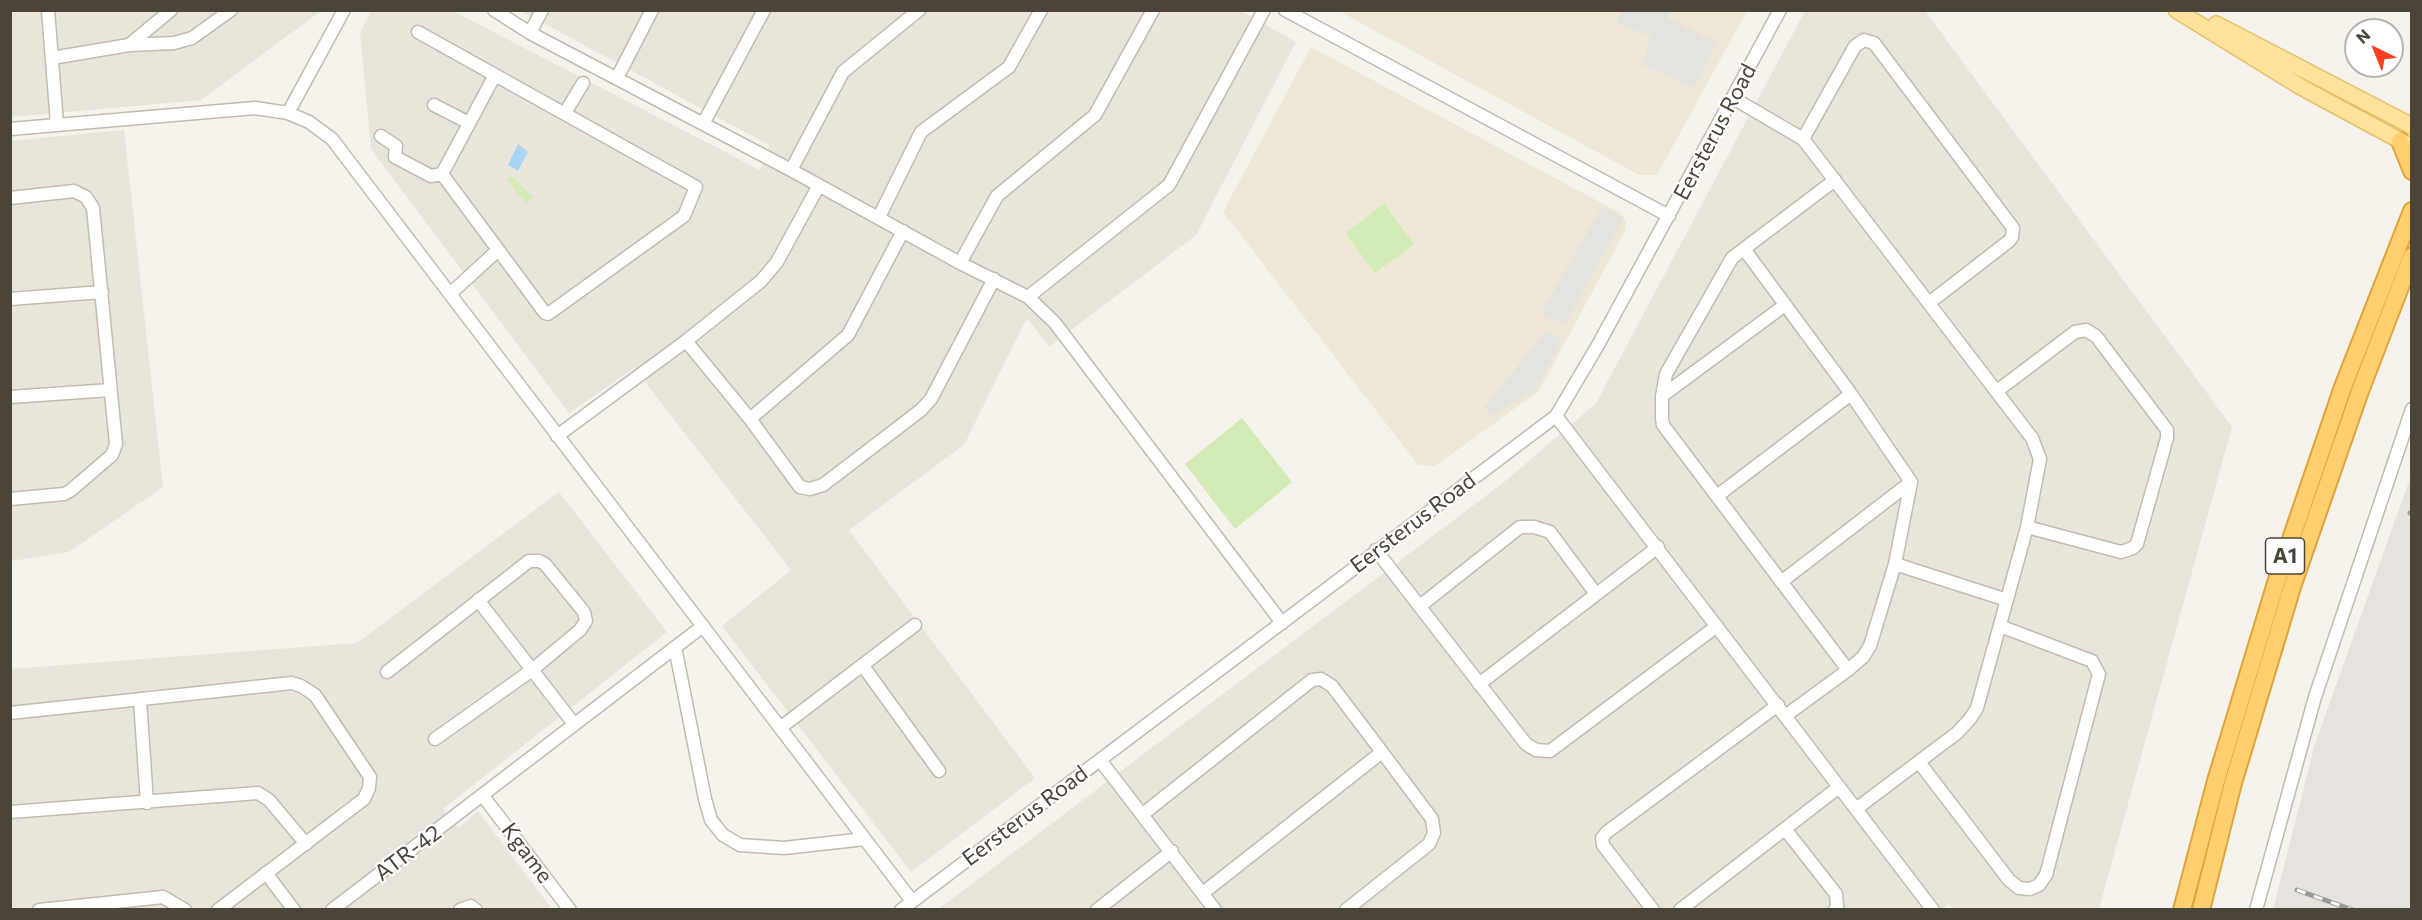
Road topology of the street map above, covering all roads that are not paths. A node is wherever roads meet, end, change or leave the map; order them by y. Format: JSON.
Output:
{"nodes":[{"id":1,"x":48,"y":10,"type":"edge"},
{"id":2,"x":171,"y":10,"type":"edge"},
{"id":3,"x":231,"y":10,"type":"edge"},
{"id":4,"x":344,"y":10,"type":"edge"},
{"id":5,"x":494,"y":10,"type":"edge"},
{"id":6,"x":543,"y":10,"type":"edge"},
{"id":7,"x":652,"y":10,"type":"edge"},
{"id":8,"x":764,"y":10,"type":"edge"},
{"id":9,"x":919,"y":10,"type":"edge"},
{"id":10,"x":1041,"y":10,"type":"edge"},
{"id":11,"x":1153,"y":10,"type":"edge"},
{"id":12,"x":1264,"y":10,"type":"edge"},
{"id":13,"x":1285,"y":10,"type":"edge"},
{"id":14,"x":1780,"y":10,"type":"edge"},
{"id":15,"x":2176,"y":10,"type":"edge"},
{"id":16,"x":2189,"y":10,"type":"edge"},
{"id":17,"x":418,"y":32,"type":"dead end"},
{"id":18,"x":530,"y":33,"type":"junction"},
{"id":19,"x":129,"y":45,"type":"junction"},
{"id":20,"x":52,"y":58,"type":"junction"},
{"id":21,"x":495,"y":75,"type":"junction"},
{"id":22,"x":617,"y":78,"type":"junction"},
{"id":23,"x":583,"y":83,"type":"dead end"},
{"id":24,"x":1733,"y":98,"type":"junction"},
{"id":25,"x":434,"y":105,"type":"dead end"},
{"id":26,"x":288,"y":113,"type":"junction"},
{"id":27,"x":565,"y":113,"type":"junction"},
{"id":28,"x":469,"y":123,"type":"junction"},
{"id":29,"x":57,"y":124,"type":"junction"},
{"id":30,"x":703,"y":124,"type":"junction"},
{"id":31,"x":2412,"y":126,"type":"edge"},
{"id":32,"x":10,"y":129,"type":"edge"},
{"id":33,"x":381,"y":136,"type":"dead end"},
{"id":34,"x":1803,"y":139,"type":"junction"},
{"id":35,"x":2406,"y":144,"type":"edge"},
{"id":36,"x":791,"y":170,"type":"junction"},
{"id":37,"x":2412,"y":171,"type":"edge"},
{"id":38,"x":442,"y":174,"type":"junction"},
{"id":39,"x":1835,"y":180,"type":"junction"},
{"id":40,"x":818,"y":186,"type":"junction"},
{"id":41,"x":10,"y":198,"type":"edge"},
{"id":42,"x":2412,"y":211,"type":"edge"},
{"id":43,"x":1669,"y":216,"type":"junction"},
{"id":44,"x":879,"y":218,"type":"junction"},
{"id":45,"x":903,"y":231,"type":"junction"},
{"id":46,"x":1744,"y":249,"type":"junction"},
{"id":47,"x":498,"y":250,"type":"junction"},
{"id":48,"x":2412,"y":256,"type":"edge"},
{"id":49,"x":960,"y":263,"type":"junction"},
{"id":50,"x":994,"y":279,"type":"junction"},
{"id":51,"x":102,"y":292,"type":"junction"},
{"id":52,"x":450,"y":294,"type":"junction"},
{"id":53,"x":1028,"y":297,"type":"junction"},
{"id":54,"x":10,"y":299,"type":"edge"},
{"id":55,"x":1929,"y":303,"type":"junction"},
{"id":56,"x":1785,"y":305,"type":"junction"},
{"id":57,"x":686,"y":341,"type":"junction"},
{"id":58,"x":110,"y":390,"type":"junction"},
{"id":59,"x":1997,"y":391,"type":"junction"},
{"id":60,"x":1851,"y":394,"type":"junction"},
{"id":61,"x":1662,"y":396,"type":"junction"},
{"id":62,"x":10,"y":397,"type":"edge"},
{"id":63,"x":2412,"y":410,"type":"edge"},
{"id":64,"x":1556,"y":416,"type":"junction"},
{"id":65,"x":750,"y":419,"type":"junction"},
{"id":66,"x":557,"y":436,"type":"junction"},
{"id":67,"x":1911,"y":482,"type":"junction"},
{"id":68,"x":1717,"y":496,"type":"junction"},
{"id":69,"x":10,"y":499,"type":"edge"},
{"id":70,"x":2027,"y":527,"type":"junction"},
{"id":71,"x":1658,"y":547,"type":"junction"},
{"id":72,"x":1377,"y":550,"type":"junction"},
{"id":73,"x":1895,"y":564,"type":"junction"},
{"id":74,"x":1781,"y":582,"type":"junction"},
{"id":75,"x":1596,"y":594,"type":"junction"},
{"id":76,"x":478,"y":600,"type":"junction"},
{"id":77,"x":2007,"y":600,"type":"junction"},
{"id":78,"x":1420,"y":606,"type":"junction"},
{"id":79,"x":1282,"y":623,"type":"junction"},
{"id":80,"x":915,"y":625,"type":"dead end"},
{"id":81,"x":703,"y":626,"type":"junction"},
{"id":82,"x":1717,"y":626,"type":"junction"},
{"id":83,"x":2000,"y":626,"type":"junction"},
{"id":84,"x":675,"y":647,"type":"junction"},
{"id":85,"x":863,"y":666,"type":"junction"},
{"id":86,"x":532,"y":670,"type":"junction"},
{"id":87,"x":1848,"y":670,"type":"junction"},
{"id":88,"x":387,"y":672,"type":"dead end"},
{"id":89,"x":1479,"y":684,"type":"junction"},
{"id":90,"x":140,"y":700,"type":"junction"},
{"id":91,"x":1778,"y":705,"type":"junction"},
{"id":92,"x":10,"y":713,"type":"edge"},
{"id":93,"x":1785,"y":716,"type":"junction"},
{"id":94,"x":574,"y":724,"type":"junction"},
{"id":95,"x":780,"y":728,"type":"junction"},
{"id":96,"x":435,"y":739,"type":"dead end"},
{"id":97,"x":1382,"y":752,"type":"junction"},
{"id":98,"x":1100,"y":760,"type":"junction"},
{"id":99,"x":1919,"y":762,"type":"junction"},
{"id":100,"x":939,"y":771,"type":"dead end"},
{"id":101,"x":1839,"y":787,"type":"junction"},
{"id":102,"x":483,"y":795,"type":"junction"},
{"id":103,"x":147,"y":803,"type":"junction"},
{"id":104,"x":1856,"y":809,"type":"junction"},
{"id":105,"x":10,"y":812,"type":"edge"},
{"id":106,"x":1143,"y":814,"type":"junction"},
{"id":107,"x":1785,"y":829,"type":"junction"},
{"id":108,"x":865,"y":839,"type":"junction"},
{"id":109,"x":306,"y":844,"type":"junction"},
{"id":110,"x":1172,"y":851,"type":"junction"},
{"id":111,"x":266,"y":873,"type":"junction"},
{"id":112,"x":1203,"y":893,"type":"junction"},
{"id":113,"x":912,"y":902,"type":"junction"},
{"id":114,"x":40,"y":909,"type":"edge"},
{"id":115,"x":185,"y":909,"type":"edge"},
{"id":116,"x":218,"y":909,"type":"edge"},
{"id":117,"x":294,"y":909,"type":"edge"},
{"id":118,"x":332,"y":909,"type":"edge"},
{"id":119,"x":460,"y":909,"type":"edge"},
{"id":120,"x":476,"y":909,"type":"edge"},
{"id":121,"x":570,"y":909,"type":"edge"},
{"id":122,"x":901,"y":909,"type":"edge"},
{"id":123,"x":1097,"y":909,"type":"edge"},
{"id":124,"x":1215,"y":909,"type":"edge"},
{"id":125,"x":1346,"y":909,"type":"edge"},
{"id":126,"x":1653,"y":909,"type":"edge"},
{"id":127,"x":1680,"y":909,"type":"edge"},
{"id":128,"x":1835,"y":909,"type":"edge"},
{"id":129,"x":1933,"y":909,"type":"edge"},
{"id":130,"x":2182,"y":909,"type":"edge"},
{"id":131,"x":2201,"y":909,"type":"edge"},
{"id":132,"x":2256,"y":909,"type":"edge"}],
"edges":[{"from":1,"to":20,"type":"street"},
{"from":2,"to":19,"type":"street"},
{"from":3,"to":19,"type":"street"},
{"from":4,"to":26,"type":"street"},
{"from":5,"to":18,"type":"street"},
{"from":6,"to":18,"type":"street"},
{"from":7,"to":22,"type":"street"},
{"from":8,"to":30,"type":"street"},
{"from":9,"to":36,"type":"street"},
{"from":10,"to":44,"type":"street"},
{"from":11,"to":49,"type":"street"},
{"from":12,"to":53,"type":"street"},
{"from":13,"to":43,"type":"street"},
{"from":14,"to":24,"type":"street","name":"Eersterus Road"},
{"from":15,"to":35,"type":"main road"},
{"from":16,"to":31,"type":"main road"},
{"from":17,"to":21,"type":"street"},
{"from":18,"to":22,"type":"street"},
{"from":19,"to":20,"type":"street"},
{"from":20,"to":29,"type":"street"},
{"from":21,"to":27,"type":"street"},
{"from":21,"to":28,"type":"street"},
{"from":22,"to":30,"type":"street"},
{"from":23,"to":27,"type":"street"},
{"from":24,"to":34,"type":"street"},
{"from":24,"to":43,"type":"street","name":"Eersterus Road"},
{"from":25,"to":28,"type":"street"},
{"from":26,"to":29,"type":"street"},
{"from":26,"to":52,"type":"street"},
{"from":27,"to":47,"type":"street"},
{"from":28,"to":38,"type":"street"},
{"from":29,"to":32,"type":"street"},
{"from":30,"to":36,"type":"street"},
{"from":33,"to":38,"type":"street"},
{"from":34,"to":39,"type":"street"},
{"from":34,"to":55,"type":"street"},
{"from":35,"to":37,"type":"highway"},
{"from":36,"to":40,"type":"street"},
{"from":38,"to":47,"type":"street"},
{"from":39,"to":46,"type":"street"},
{"from":39,"to":55,"type":"street"},
{"from":40,"to":44,"type":"street"},
{"from":40,"to":57,"type":"street"},
{"from":41,"to":51,"type":"street"},
{"from":42,"to":130,"type":"highway","number":"A1"},
{"from":43,"to":64,"type":"street","name":"Eersterus Road"},
{"from":44,"to":45,"type":"street"},
{"from":45,"to":49,"type":"street"},
{"from":45,"to":65,"type":"street"},
{"from":46,"to":56,"type":"street"},
{"from":46,"to":61,"type":"street"},
{"from":47,"to":52,"type":"street"},
{"from":48,"to":131,"type":"highway","number":"A1"},
{"from":49,"to":50,"type":"street"},
{"from":50,"to":53,"type":"street"},
{"from":50,"to":65,"type":"street"},
{"from":51,"to":54,"type":"street"},
{"from":51,"to":58,"type":"street"},
{"from":52,"to":66,"type":"street"},
{"from":53,"to":79,"type":"street"},
{"from":55,"to":59,"type":"street"},
{"from":56,"to":60,"type":"street"},
{"from":56,"to":61,"type":"street"},
{"from":57,"to":65,"type":"street"},
{"from":57,"to":66,"type":"street"},
{"from":58,"to":62,"type":"street"},
{"from":58,"to":69,"type":"street"},
{"from":59,"to":70,"type":"street"},
{"from":59,"to":70,"type":"street"},
{"from":60,"to":67,"type":"street"},
{"from":60,"to":68,"type":"street"},
{"from":61,"to":68,"type":"street"},
{"from":63,"to":132,"type":"street"},
{"from":64,"to":71,"type":"street"},
{"from":64,"to":72,"type":"street","name":"Eersterus Road"},
{"from":66,"to":81,"type":"street"},
{"from":67,"to":73,"type":"street"},
{"from":67,"to":74,"type":"street"},
{"from":68,"to":74,"type":"street"},
{"from":70,"to":77,"type":"street"},
{"from":71,"to":75,"type":"street"},
{"from":71,"to":82,"type":"street"},
{"from":72,"to":78,"type":"street"},
{"from":72,"to":79,"type":"street","name":"Eersterus Road"},
{"from":73,"to":77,"type":"street"},
{"from":73,"to":87,"type":"street"},
{"from":74,"to":87,"type":"street"},
{"from":75,"to":78,"type":"street"},
{"from":75,"to":89,"type":"street"},
{"from":76,"to":86,"type":"street"},
{"from":76,"to":86,"type":"street"},
{"from":76,"to":88,"type":"street"},
{"from":77,"to":83,"type":"street"},
{"from":78,"to":89,"type":"street"},
{"from":79,"to":98,"type":"street","name":"Eersterus Road"},
{"from":80,"to":85,"type":"street"},
{"from":81,"to":84,"type":"street","name":"ATR-42"},
{"from":81,"to":95,"type":"street"},
{"from":82,"to":89,"type":"street"},
{"from":82,"to":91,"type":"street"},
{"from":83,"to":99,"type":"street"},
{"from":83,"to":99,"type":"street"},
{"from":84,"to":94,"type":"street","name":"ATR-42"},
{"from":84,"to":108,"type":"street"},
{"from":85,"to":95,"type":"street"},
{"from":85,"to":100,"type":"street"},
{"from":86,"to":94,"type":"street"},
{"from":86,"to":96,"type":"street"},
{"from":87,"to":93,"type":"street"},
{"from":90,"to":92,"type":"street"},
{"from":90,"to":103,"type":"street"},
{"from":90,"to":109,"type":"street"},
{"from":91,"to":93,"type":"street"},
{"from":91,"to":126,"type":"street"},
{"from":93,"to":101,"type":"street"},
{"from":94,"to":102,"type":"street","name":"ATR-42"},
{"from":95,"to":108,"type":"street"},
{"from":97,"to":106,"type":"street"},
{"from":97,"to":112,"type":"street"},
{"from":97,"to":125,"type":"street"},
{"from":98,"to":106,"type":"street"},
{"from":98,"to":113,"type":"street","name":"Eersterus Road"},
{"from":99,"to":104,"type":"street"},
{"from":101,"to":104,"type":"street"},
{"from":101,"to":107,"type":"street"},
{"from":102,"to":118,"type":"street","name":"ATR-42"},
{"from":102,"to":121,"type":"street","name":"Kgame"},
{"from":103,"to":105,"type":"street"},
{"from":103,"to":109,"type":"street"},
{"from":104,"to":129,"type":"street"},
{"from":106,"to":110,"type":"street"},
{"from":107,"to":127,"type":"street"},
{"from":107,"to":128,"type":"street"},
{"from":108,"to":113,"type":"street"},
{"from":109,"to":111,"type":"street"},
{"from":110,"to":112,"type":"street"},
{"from":110,"to":123,"type":"street"},
{"from":111,"to":116,"type":"street"},
{"from":111,"to":117,"type":"street"},
{"from":112,"to":124,"type":"street"},
{"from":113,"to":122,"type":"street","name":"Eersterus Road"},
{"from":114,"to":115,"type":"street"},
{"from":119,"to":120,"type":"street"}]}
